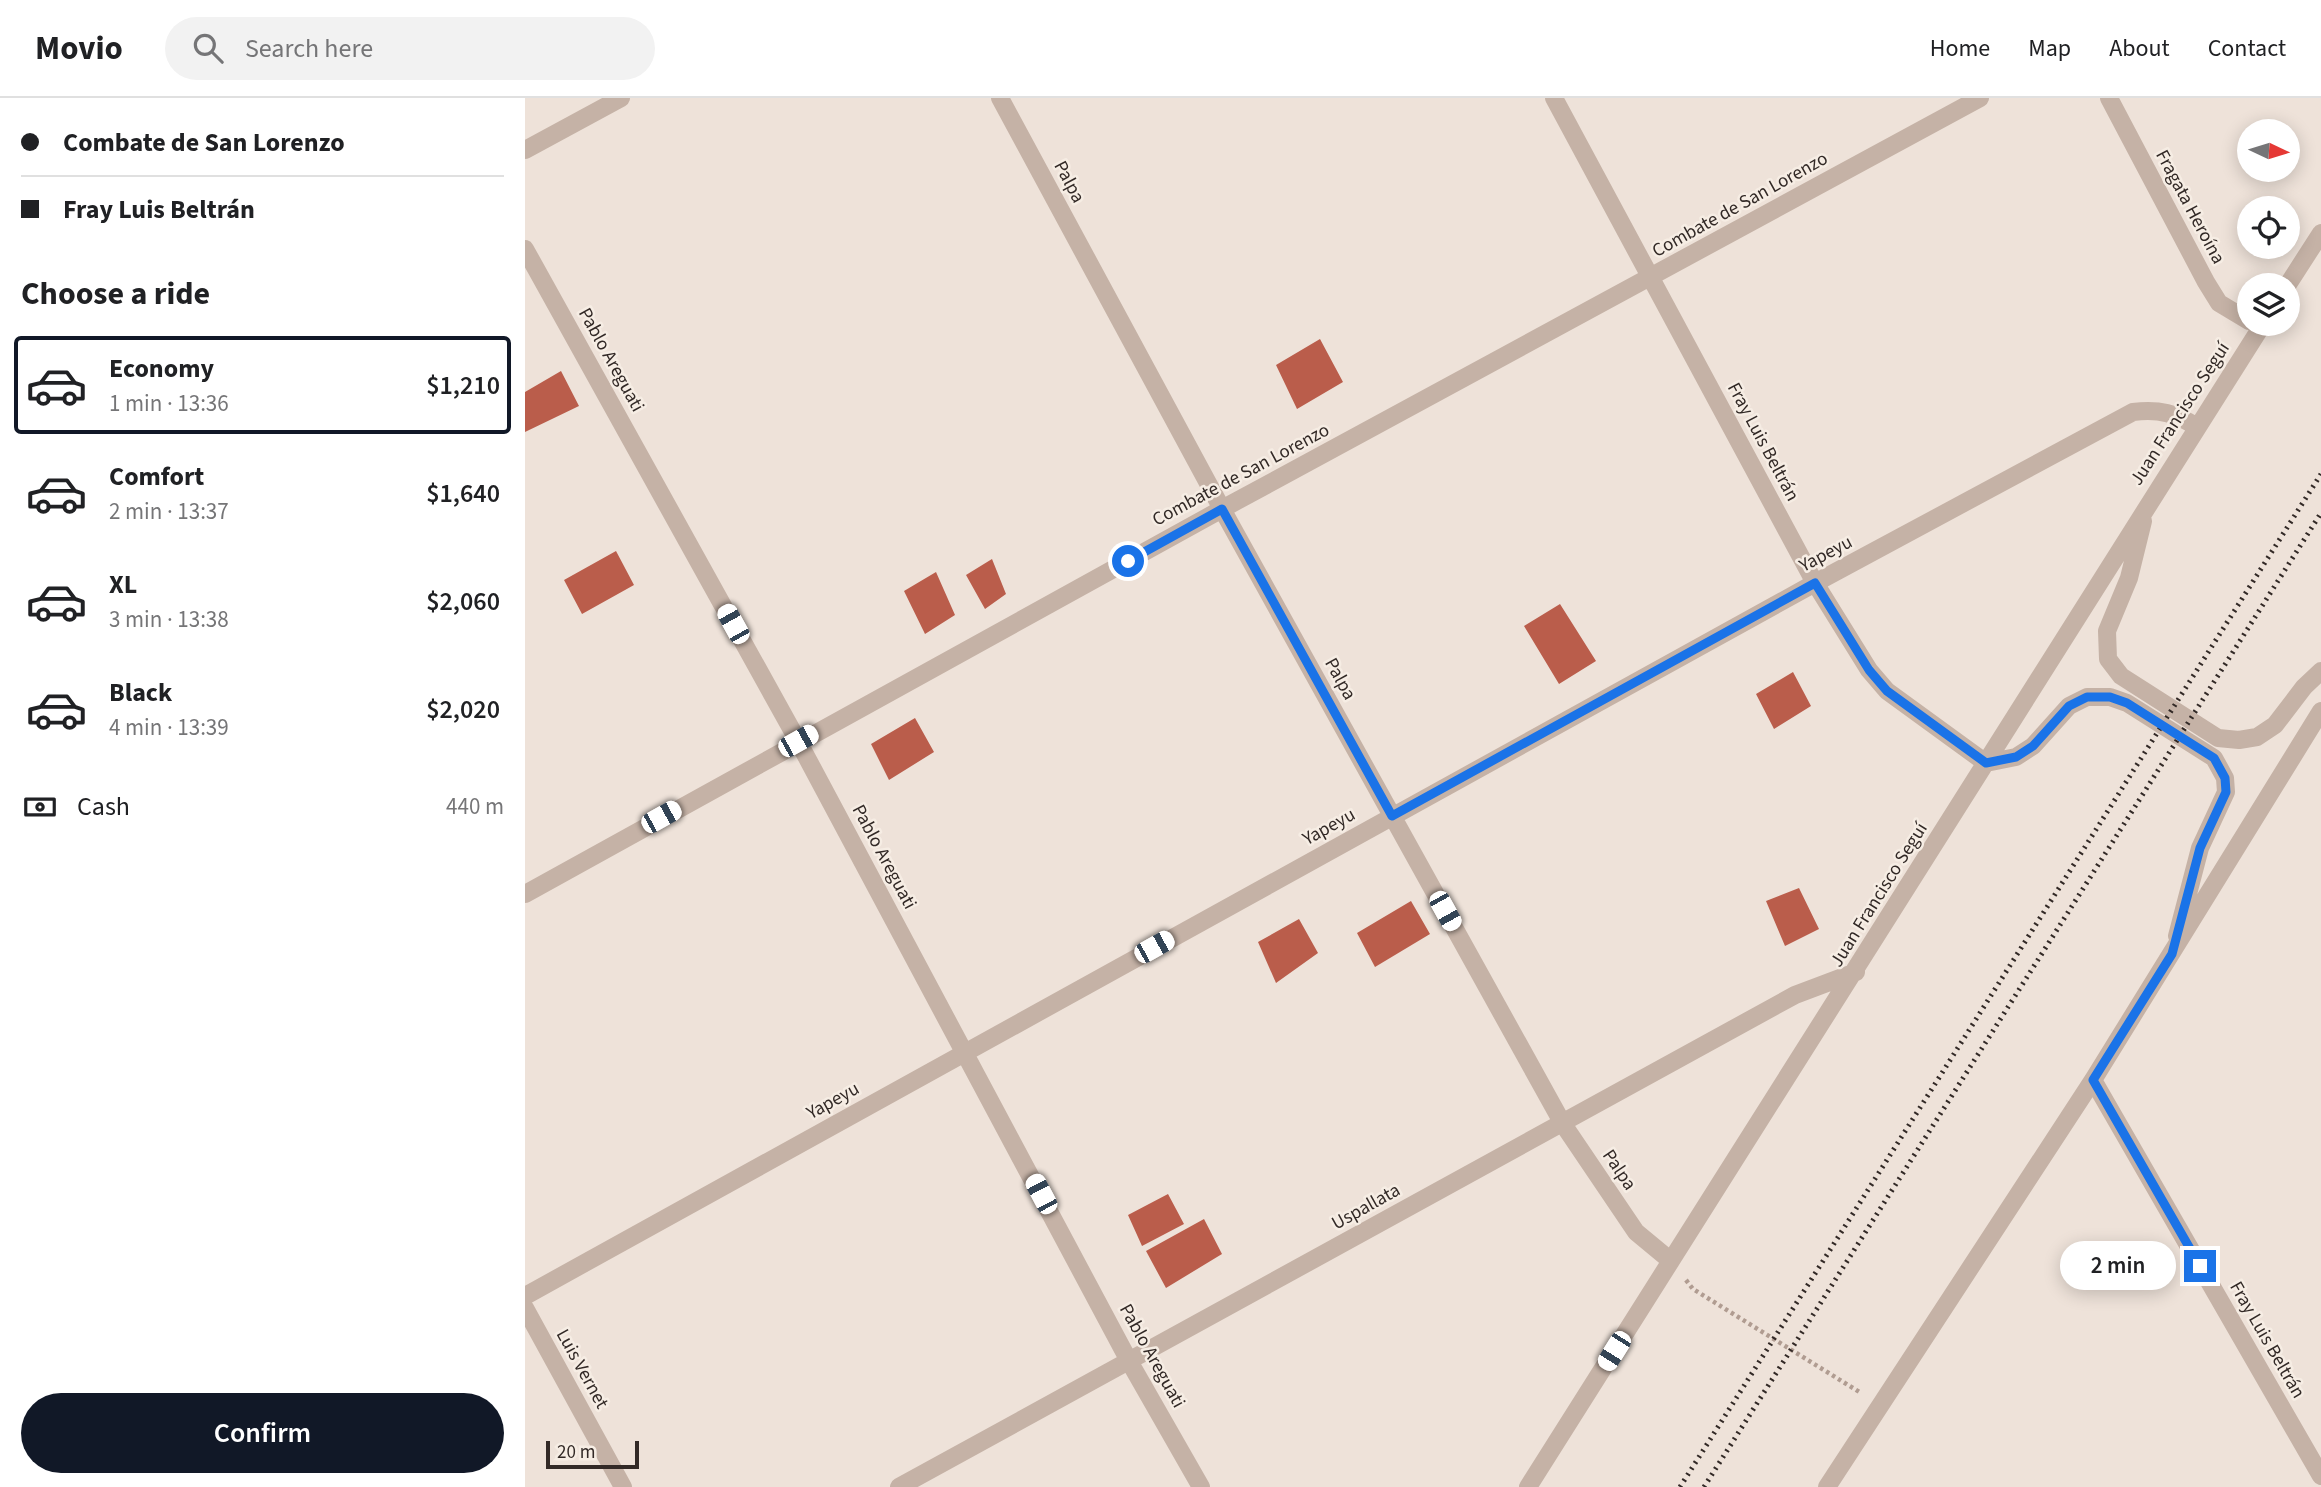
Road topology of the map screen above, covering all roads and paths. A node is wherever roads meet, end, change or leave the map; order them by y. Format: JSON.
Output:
{"nodes":[{"id":1,"x":621,"y":98,"type":"edge"},
{"id":2,"x":1000,"y":98,"type":"edge"},
{"id":3,"x":1554,"y":98,"type":"edge"},
{"id":4,"x":1980,"y":98,"type":"edge"},
{"id":5,"x":2109,"y":98,"type":"edge"},
{"id":6,"x":525,"y":150,"type":"edge"},
{"id":7,"x":2321,"y":233,"type":"edge"},
{"id":8,"x":525,"y":249,"type":"edge"},
{"id":9,"x":2295,"y":273,"type":"edge"},
{"id":10,"x":1651,"y":278,"type":"junction"},
{"id":11,"x":2237,"y":312,"type":"edge"},
{"id":12,"x":2250,"y":336,"type":"edge"},
{"id":13,"x":2197,"y":427,"type":"junction"},
{"id":14,"x":2147,"y":504,"type":"junction"},
{"id":15,"x":1222,"y":509,"type":"junction"},
{"id":16,"x":1815,"y":583,"type":"junction"},
{"id":17,"x":2321,"y":671,"type":"edge"},
{"id":18,"x":2321,"y":710,"type":"edge"},
{"id":19,"x":798,"y":741,"type":"junction"},
{"id":20,"x":1986,"y":763,"type":"junction"},
{"id":21,"x":1392,"y":816,"type":"junction"},
{"id":22,"x":525,"y":894,"type":"edge"},
{"id":23,"x":2172,"y":954,"type":"junction"},
{"id":24,"x":1856,"y":972,"type":"junction"},
{"id":25,"x":964,"y":1052,"type":"junction"},
{"id":26,"x":2093,"y":1080,"type":"junction"},
{"id":27,"x":1563,"y":1124,"type":"junction"},
{"id":28,"x":1671,"y":1261,"type":"junction"},
{"id":29,"x":525,"y":1296,"type":"edge"},
{"id":30,"x":525,"y":1308,"type":"edge"},
{"id":31,"x":1129,"y":1361,"type":"junction"},
{"id":32,"x":1880,"y":1404,"type":"junction"},
{"id":33,"x":2321,"y":1476,"type":"edge"},
{"id":34,"x":623,"y":1487,"type":"edge"},
{"id":35,"x":899,"y":1487,"type":"edge"},
{"id":36,"x":1201,"y":1487,"type":"edge"},
{"id":37,"x":1528,"y":1487,"type":"edge"},
{"id":38,"x":1826,"y":1487,"type":"edge"}],
"edges":[{"from":1,"to":6,"type":"street"},
{"from":2,"to":15,"type":"street","name":"Palpa"},
{"from":3,"to":10,"type":"street","name":"Fray Luis Beltrán"},
{"from":4,"to":10,"type":"street","name":"Combate de San Lorenzo"},
{"from":5,"to":11,"type":"street","name":"Fragata Heroína"},
{"from":7,"to":9,"type":"street"},
{"from":8,"to":19,"type":"street","name":"Pablo Areguati"},
{"from":10,"to":15,"type":"street","name":"Combate de San Lorenzo"},
{"from":10,"to":16,"type":"street","name":"Fray Luis Beltrán"},
{"from":12,"to":13,"type":"street","name":"Juan Francisco Seguí"},
{"from":13,"to":14,"type":"street","name":"Juan Francisco Seguí"},
{"from":13,"to":16,"type":"street","name":"Yapeyu"},
{"from":14,"to":17,"type":"street"},
{"from":14,"to":20,"type":"street","name":"Juan Francisco Seguí"},
{"from":15,"to":19,"type":"street","name":"Combate de San Lorenzo"},
{"from":15,"to":21,"type":"street","name":"Palpa"},
{"from":16,"to":20,"type":"street","name":"Fray Luis Beltrán"},
{"from":16,"to":21,"type":"street","name":"Yapeyu"},
{"from":18,"to":23,"type":"street"},
{"from":19,"to":22,"type":"street","name":"Combate de San Lorenzo"},
{"from":19,"to":25,"type":"street","name":"Pablo Areguati"},
{"from":20,"to":23,"type":"street"},
{"from":20,"to":24,"type":"street","name":"Juan Francisco Seguí"},
{"from":21,"to":25,"type":"street","name":"Yapeyu"},
{"from":21,"to":27,"type":"street","name":"Palpa"},
{"from":23,"to":26,"type":"street"},
{"from":24,"to":27,"type":"street","name":"Uspallata"},
{"from":24,"to":28,"type":"street","name":"Juan Francisco Seguí"},
{"from":25,"to":29,"type":"street","name":"Yapeyu"},
{"from":25,"to":31,"type":"street","name":"Pablo Areguati"},
{"from":26,"to":32,"type":"street"},
{"from":26,"to":33,"type":"street","name":"Fray Luis Beltrán"},
{"from":27,"to":28,"type":"street","name":"Palpa"},
{"from":27,"to":31,"type":"street","name":"Uspallata"},
{"from":28,"to":32,"type":"path"},
{"from":28,"to":37,"type":"street","name":"Juan Francisco Seguí"},
{"from":30,"to":34,"type":"street","name":"Luis Vernet"},
{"from":31,"to":35,"type":"street","name":"Uspallata"},
{"from":31,"to":36,"type":"street","name":"Pablo Areguati"},
{"from":32,"to":38,"type":"street"}]}
